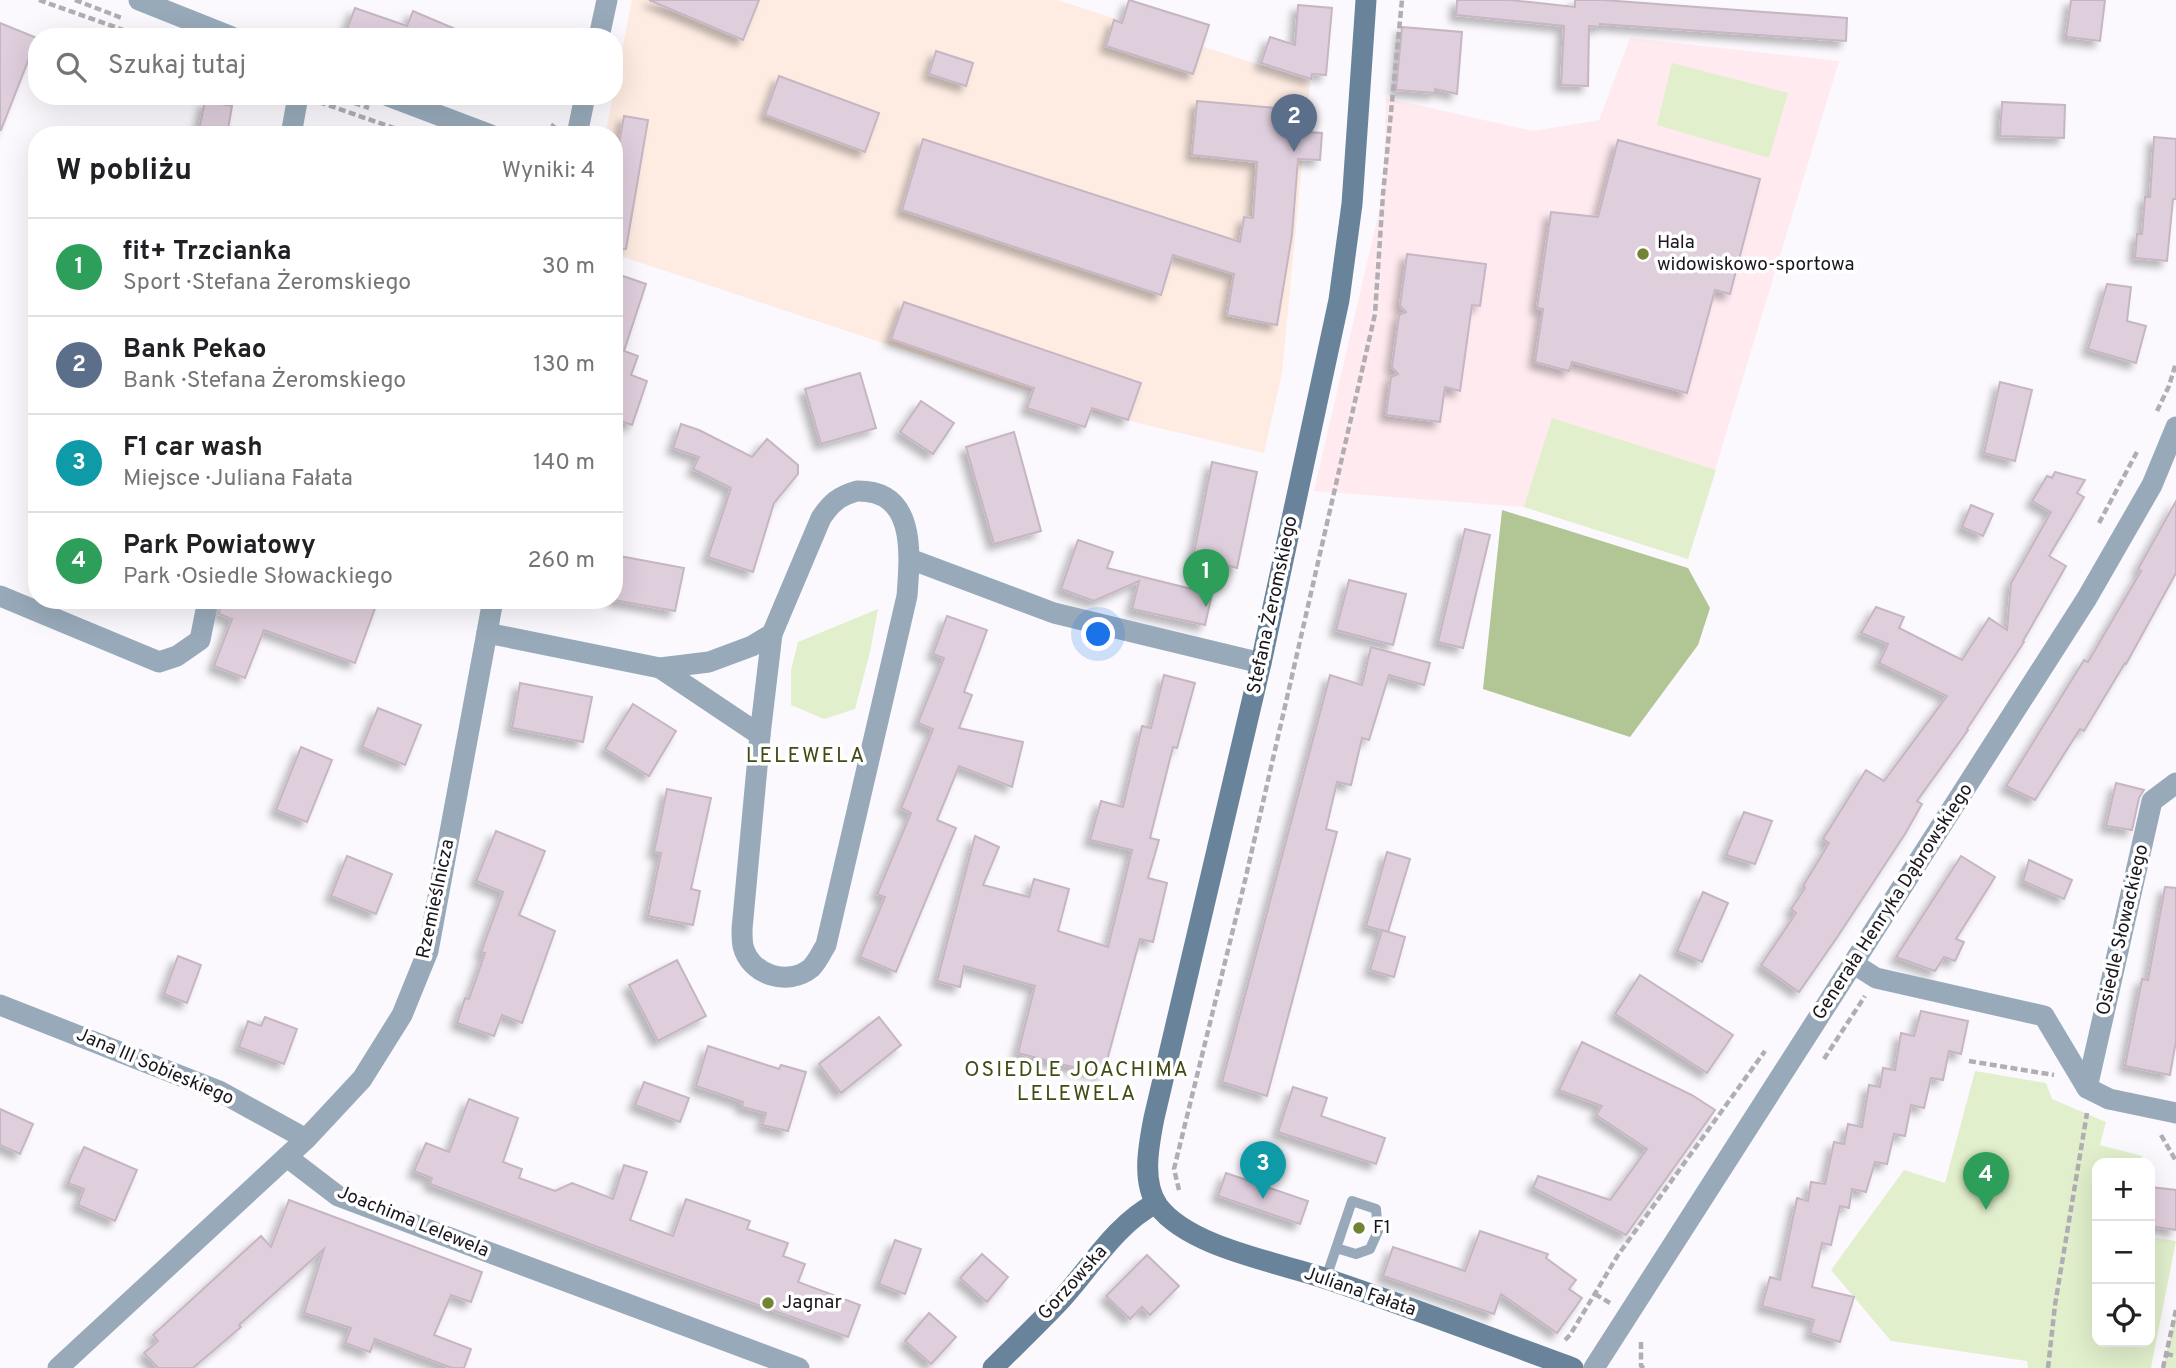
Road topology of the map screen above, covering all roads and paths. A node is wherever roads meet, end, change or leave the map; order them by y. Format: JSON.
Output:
{"nodes":[{"id":1,"x":39,"y":0,"type":"edge"},
{"id":2,"x":139,"y":0,"type":"edge"},
{"id":3,"x":607,"y":0,"type":"edge"},
{"id":4,"x":1366,"y":0,"type":"edge"},
{"id":5,"x":1402,"y":0,"type":"edge"},
{"id":6,"x":118,"y":28,"type":"edge"},
{"id":7,"x":209,"y":28,"type":"edge"},
{"id":8,"x":601,"y":28,"type":"edge"},
{"id":9,"x":305,"y":105,"type":"edge"},
{"id":10,"x":326,"y":105,"type":"edge"},
{"id":11,"x":412,"y":105,"type":"edge"},
{"id":12,"x":583,"y":105,"type":"edge"},
{"id":13,"x":295,"y":126,"type":"edge"},
{"id":14,"x":388,"y":126,"type":"edge"},
{"id":15,"x":467,"y":126,"type":"edge"},
{"id":16,"x":578,"y":126,"type":"edge"},
{"id":17,"x":2176,"y":363,"type":"edge"},
{"id":18,"x":2152,"y":421,"type":"dead end"},
{"id":19,"x":2176,"y":427,"type":"edge"},
{"id":20,"x":2140,"y":444,"type":"dead end"},
{"id":21,"x":2099,"y":524,"type":"dead end"},
{"id":22,"x":910,"y":559,"type":"junction"},
{"id":23,"x":0,"y":596,"type":"edge"},
{"id":24,"x":28,"y":608,"type":"edge"},
{"id":25,"x":31,"y":609,"type":"edge"},
{"id":26,"x":206,"y":609,"type":"edge"},
{"id":27,"x":491,"y":609,"type":"edge"},
{"id":28,"x":487,"y":632,"type":"junction"},
{"id":29,"x":772,"y":634,"type":"junction"},
{"id":30,"x":1261,"y":663,"type":"junction"},
{"id":31,"x":660,"y":668,"type":"junction"},
{"id":32,"x":760,"y":735,"type":"junction"},
{"id":33,"x":2176,"y":783,"type":"edge"},
{"id":34,"x":1854,"y":964,"type":"junction"},
{"id":35,"x":0,"y":1004,"type":"edge"},
{"id":36,"x":1766,"y":1050,"type":"dead end"},
{"id":37,"x":1969,"y":1061,"type":"dead end"},
{"id":38,"x":2083,"y":1081,"type":"junction"},
{"id":39,"x":2176,"y":1113,"type":"edge"},
{"id":40,"x":306,"y":1139,"type":"junction"},
{"id":41,"x":287,"y":1157,"type":"junction"},
{"id":42,"x":1182,"y":1195,"type":"dead end"},
{"id":43,"x":1156,"y":1203,"type":"junction"},
{"id":44,"x":1336,"y":1248,"type":"junction"},
{"id":45,"x":1326,"y":1278,"type":"junction"},
{"id":46,"x":2176,"y":1310,"type":"edge"},
{"id":47,"x":1558,"y":1342,"type":"dead end"},
{"id":48,"x":2166,"y":1354,"type":"junction"},
{"id":49,"x":2176,"y":1356,"type":"edge"},
{"id":50,"x":58,"y":1368,"type":"edge"},
{"id":51,"x":799,"y":1368,"type":"edge"},
{"id":52,"x":993,"y":1368,"type":"edge"},
{"id":53,"x":1573,"y":1368,"type":"edge"},
{"id":54,"x":1594,"y":1368,"type":"edge"},
{"id":55,"x":2048,"y":1368,"type":"edge"},
{"id":56,"x":2163,"y":1368,"type":"edge"}],
"edges":[{"from":1,"to":6,"type":"path"},
{"from":2,"to":7,"type":"street"},
{"from":3,"to":8,"type":"street"},
{"from":4,"to":30,"type":"main road","name":"Stefana Żeromskiego"},
{"from":5,"to":42,"type":"path"},
{"from":9,"to":13,"type":"street"},
{"from":10,"to":14,"type":"path"},
{"from":11,"to":15,"type":"street"},
{"from":12,"to":16,"type":"street"},
{"from":17,"to":18,"type":"path"},
{"from":19,"to":34,"type":"street","name":"Generała Henryka Dąbrowskiego"},
{"from":20,"to":21,"type":"path"},
{"from":22,"to":29,"type":"street"},
{"from":22,"to":30,"type":"street"},
{"from":22,"to":32,"type":"street"},
{"from":23,"to":24,"type":"street"},
{"from":25,"to":26,"type":"street"},
{"from":27,"to":28,"type":"street","name":"Rzemieślnicza"},
{"from":28,"to":31,"type":"street"},
{"from":28,"to":40,"type":"street","name":"Rzemieślnicza"},
{"from":29,"to":31,"type":"street"},
{"from":29,"to":32,"type":"street"},
{"from":30,"to":43,"type":"main road","name":"Stefana Żeromskiego"},
{"from":31,"to":32,"type":"street"},
{"from":33,"to":38,"type":"street","name":"Osiedle Słowackiego"},
{"from":34,"to":38,"type":"street"},
{"from":34,"to":54,"type":"street","name":"Generała Henryka Dąbrowskiego"},
{"from":35,"to":40,"type":"street","name":"Jana III Sobieskiego"},
{"from":36,"to":47,"type":"path"},
{"from":37,"to":38,"type":"path"},
{"from":38,"to":39,"type":"street"},
{"from":38,"to":55,"type":"path"},
{"from":40,"to":41,"type":"street","name":"Rzemieślnicza"},
{"from":41,"to":50,"type":"street"},
{"from":41,"to":51,"type":"street","name":"Joachima Lelewela"},
{"from":43,"to":45,"type":"main road","name":"Juliana Fałata"},
{"from":43,"to":52,"type":"main road","name":"Gorzowska"},
{"from":44,"to":44,"type":"lane"},
{"from":44,"to":45,"type":"lane"},
{"from":45,"to":53,"type":"main road","name":"Juliana Fałata"},
{"from":46,"to":48,"type":"path"},
{"from":48,"to":49,"type":"path"},
{"from":48,"to":56,"type":"path"}]}
